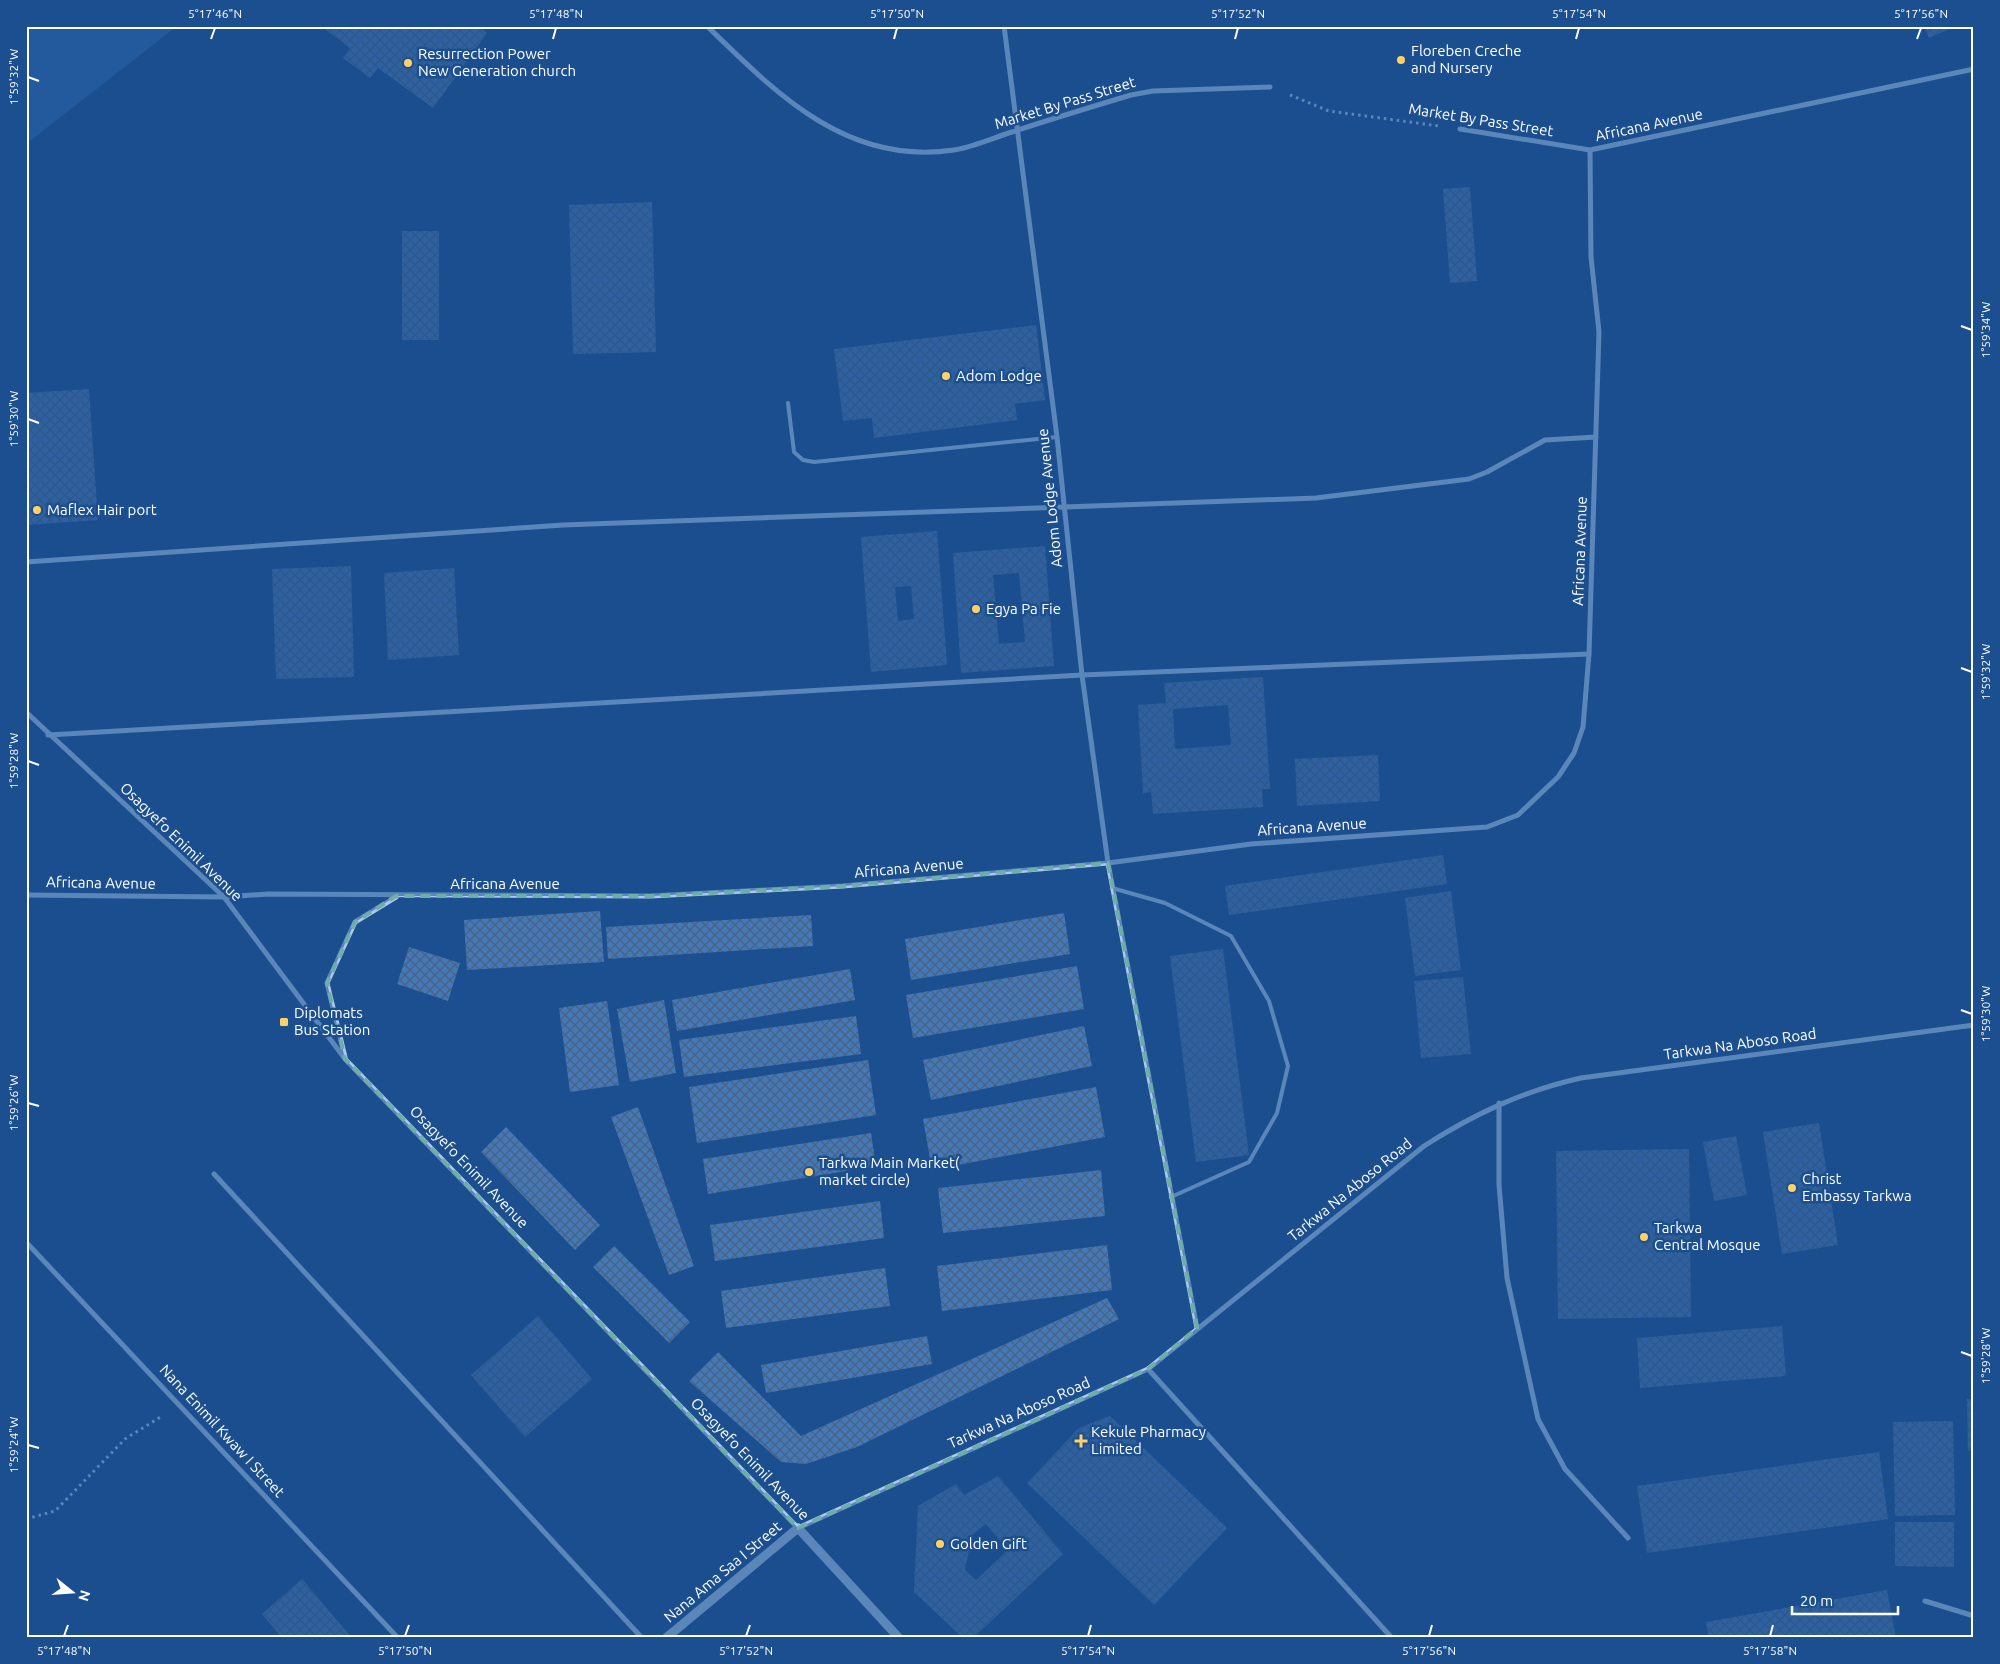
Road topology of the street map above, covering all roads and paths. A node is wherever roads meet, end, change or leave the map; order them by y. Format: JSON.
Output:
{"nodes":[{"id":1,"x":707,"y":26,"type":"edge"},
{"id":2,"x":1004,"y":26,"type":"edge"},
{"id":3,"x":1974,"y":69,"type":"edge"},
{"id":4,"x":1270,"y":87,"type":"joint"},
{"id":5,"x":1460,"y":129,"type":"joint"},
{"id":6,"x":1019,"y":130,"type":"junction"},
{"id":7,"x":1590,"y":150,"type":"junction"},
{"id":8,"x":788,"y":403,"type":"dead end"},
{"id":9,"x":1057,"y":437,"type":"junction"},
{"id":10,"x":1596,"y":437,"type":"junction"},
{"id":11,"x":1065,"y":508,"type":"junction"},
{"id":12,"x":26,"y":562,"type":"edge"},
{"id":13,"x":1589,"y":654,"type":"junction"},
{"id":14,"x":1082,"y":675,"type":"junction"},
{"id":15,"x":26,"y":712,"type":"edge"},
{"id":16,"x":48,"y":734,"type":"junction"},
{"id":17,"x":1108,"y":863,"type":"junction"},
{"id":18,"x":1112,"y":888,"type":"junction"},
{"id":19,"x":26,"y":895,"type":"edge"},
{"id":20,"x":396,"y":896,"type":"junction"},
{"id":21,"x":224,"y":897,"type":"junction"},
{"id":22,"x":1974,"y":1025,"type":"edge"},
{"id":23,"x":346,"y":1059,"type":"junction"},
{"id":24,"x":1499,"y":1103,"type":"junction"},
{"id":25,"x":214,"y":1174,"type":"dead end"},
{"id":26,"x":1171,"y":1197,"type":"junction"},
{"id":27,"x":26,"y":1242,"type":"edge"},
{"id":28,"x":1197,"y":1328,"type":"junction"},
{"id":29,"x":1148,"y":1369,"type":"junction"},
{"id":30,"x":180,"y":1405,"type":"junction"},
{"id":31,"x":26,"y":1519,"type":"edge"},
{"id":32,"x":798,"y":1528,"type":"junction"},
{"id":33,"x":1628,"y":1538,"type":"dead end"},
{"id":34,"x":1924,"y":1601,"type":"dead end"},
{"id":35,"x":1974,"y":1616,"type":"edge"},
{"id":36,"x":398,"y":1638,"type":"edge"},
{"id":37,"x":642,"y":1638,"type":"edge"},
{"id":38,"x":666,"y":1638,"type":"edge"},
{"id":39,"x":899,"y":1638,"type":"edge"},
{"id":40,"x":1392,"y":1638,"type":"edge"}],
"edges":[{"from":1,"to":6,"type":"street","name":"Market By Pass Street"},
{"from":2,"to":6,"type":"street","name":"Adom Lodge Avenue"},
{"from":3,"to":7,"type":"street","name":"Africana Avenue"},
{"from":4,"to":5,"type":"path","name":"Market By Pass Street"},
{"from":4,"to":6,"type":"street","name":"Market By Pass Street"},
{"from":5,"to":7,"type":"street","name":"Market By Pass Street"},
{"from":6,"to":9,"type":"street","name":"Adom Lodge Avenue"},
{"from":7,"to":10,"type":"street","name":"Africana Avenue"},
{"from":8,"to":9,"type":"lane"},
{"from":9,"to":11,"type":"street","name":"Adom Lodge Avenue"},
{"from":10,"to":11,"type":"street"},
{"from":10,"to":13,"type":"street","name":"Africana Avenue"},
{"from":11,"to":12,"type":"street"},
{"from":11,"to":14,"type":"street","name":"Adom Lodge Avenue"},
{"from":13,"to":14,"type":"street"},
{"from":13,"to":17,"type":"street","name":"Africana Avenue"},
{"from":14,"to":16,"type":"street"},
{"from":14,"to":17,"type":"street","name":"Adom Lodge Avenue"},
{"from":15,"to":16,"type":"street","name":"Osagyefo Enimil Avenue"},
{"from":16,"to":21,"type":"street","name":"Osagyefo Enimil Avenue"},
{"from":17,"to":18,"type":"street","name":"Adom Lodge Avenue"},
{"from":17,"to":20,"type":"street","name":"Africana Avenue"},
{"from":18,"to":26,"type":"street","name":"Adom Lodge Avenue"},
{"from":18,"to":26,"type":"lane"},
{"from":19,"to":21,"type":"street","name":"Africana Avenue"},
{"from":20,"to":21,"type":"street","name":"Africana Avenue"},
{"from":20,"to":23,"type":"street"},
{"from":21,"to":23,"type":"street","name":"Osagyefo Enimil Avenue"},
{"from":22,"to":24,"type":"street","name":"Tarkwa Na Aboso Road"},
{"from":23,"to":32,"type":"street","name":"Osagyefo Enimil Avenue"},
{"from":24,"to":28,"type":"street","name":"Tarkwa Na Aboso Road"},
{"from":24,"to":33,"type":"street"},
{"from":25,"to":37,"type":"street"},
{"from":26,"to":28,"type":"street","name":"Adom Lodge Avenue"},
{"from":27,"to":30,"type":"street","name":"Nana Enimil Kwaw I Street"},
{"from":28,"to":29,"type":"street","name":"Tarkwa Na Aboso Road"},
{"from":29,"to":32,"type":"street","name":"Tarkwa Na Aboso Road"},
{"from":29,"to":40,"type":"street"},
{"from":30,"to":31,"type":"path"},
{"from":30,"to":36,"type":"street","name":"Nana Enimil Kwaw I Street"},
{"from":32,"to":38,"type":"street","name":"Nana Ama Saa I Street"},
{"from":32,"to":39,"type":"street","name":"Osagyefo Enimil Avenue"},
{"from":34,"to":35,"type":"street"}]}
